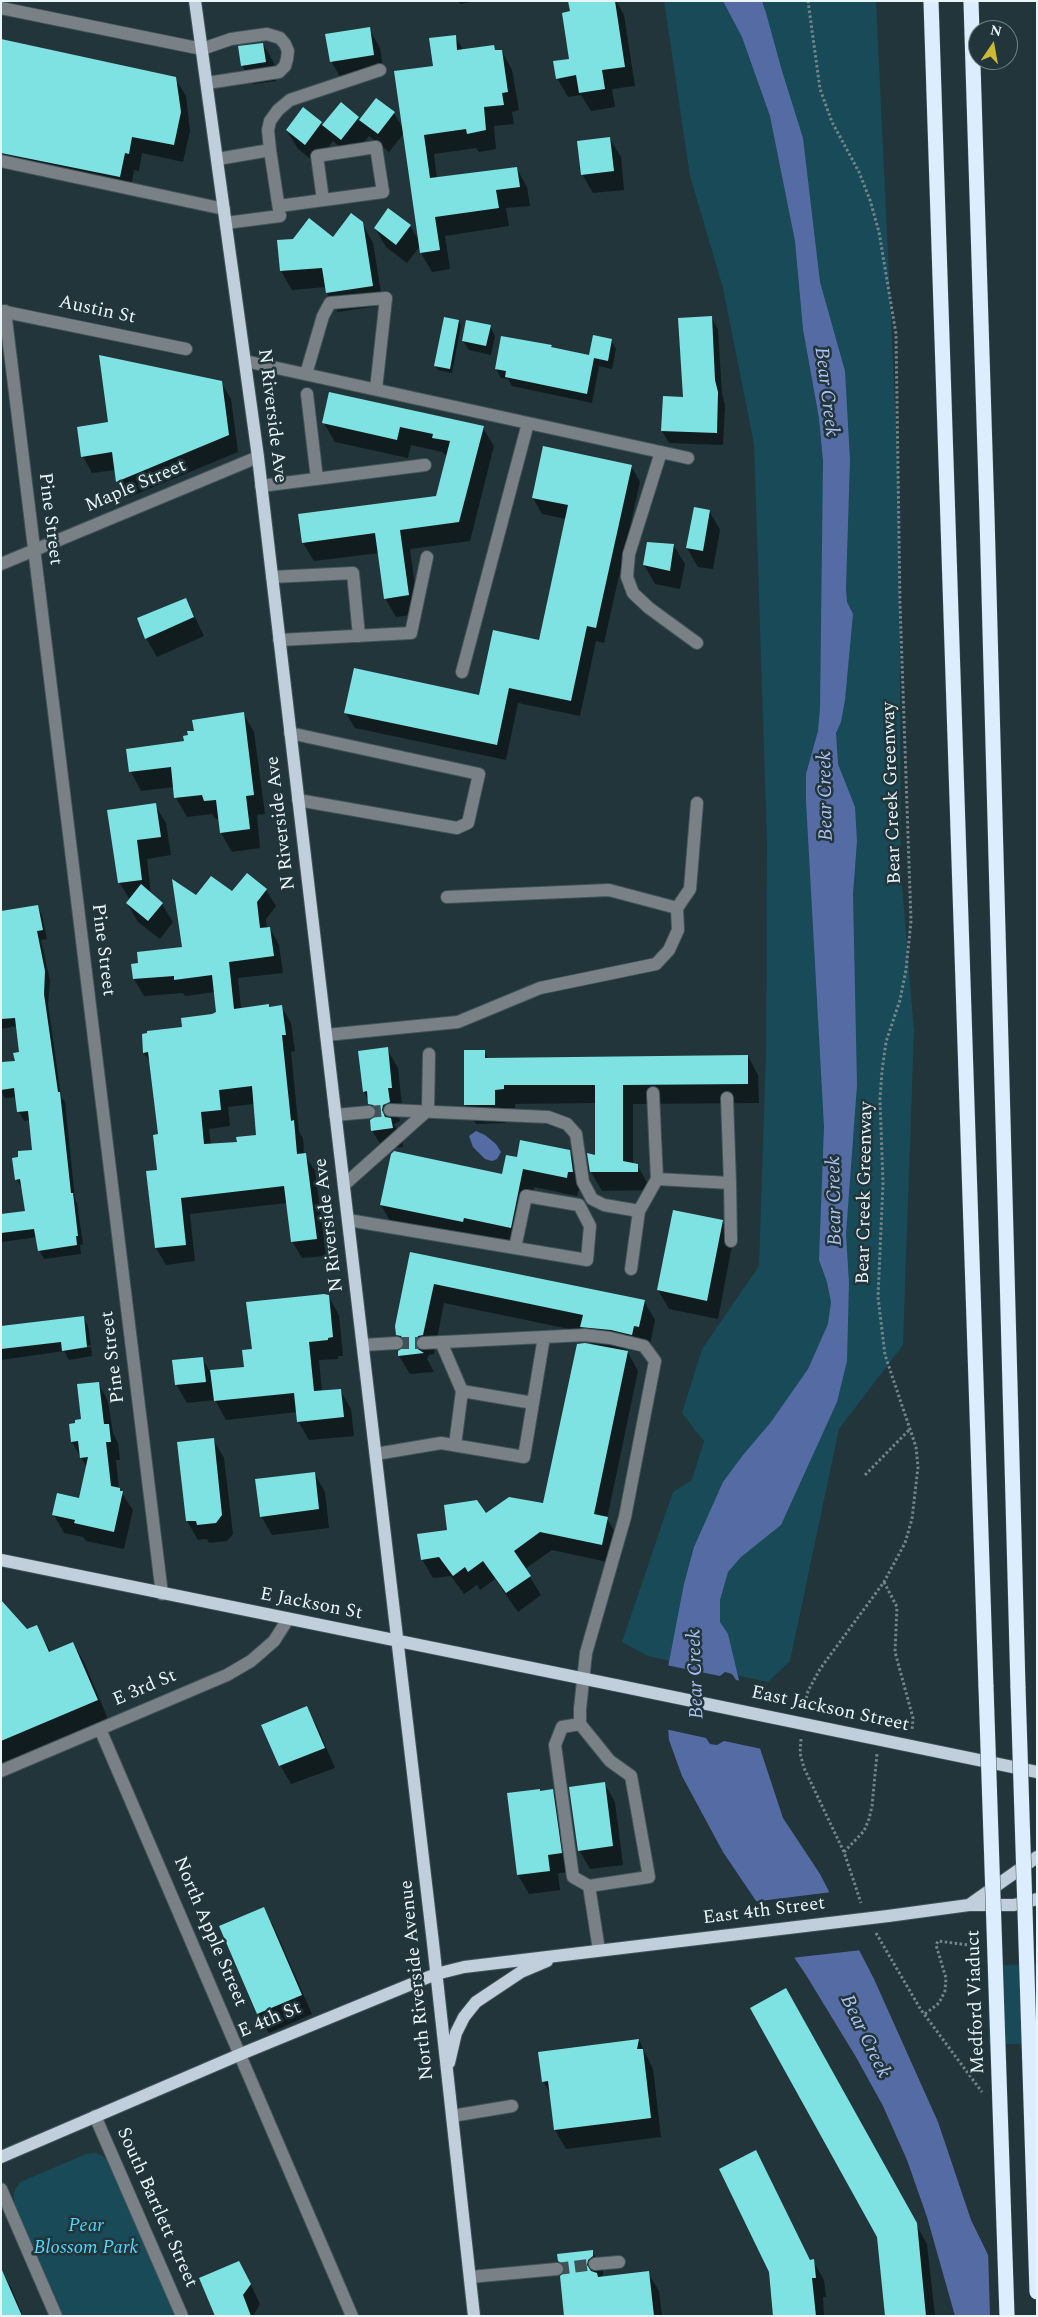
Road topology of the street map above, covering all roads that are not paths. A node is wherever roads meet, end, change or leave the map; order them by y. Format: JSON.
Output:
{"nodes":[{"id":1,"x":195,"y":1,"type":"edge"},
{"id":2,"x":931,"y":1,"type":"edge"},
{"id":3,"x":971,"y":1,"type":"edge"},
{"id":4,"x":1,"y":8,"type":"edge"},
{"id":5,"x":202,"y":49,"type":"junction"},
{"id":6,"x":380,"y":70,"type":"dead end"},
{"id":7,"x":207,"y":83,"type":"junction"},
{"id":8,"x":270,"y":150,"type":"junction"},
{"id":9,"x":218,"y":159,"type":"junction"},
{"id":10,"x":1,"y":161,"type":"edge"},
{"id":11,"x":323,"y":200,"type":"junction"},
{"id":12,"x":279,"y":206,"type":"junction"},
{"id":13,"x":224,"y":209,"type":"junction"},
{"id":14,"x":226,"y":223,"type":"junction"},
{"id":15,"x":3,"y":311,"type":"edge"},
{"id":16,"x":186,"y":349,"type":"dead end"},
{"id":17,"x":245,"y":361,"type":"junction"},
{"id":18,"x":306,"y":374,"type":"junction"},
{"id":19,"x":376,"y":389,"type":"junction"},
{"id":20,"x":307,"y":394,"type":"dead end"},
{"id":21,"x":528,"y":423,"type":"junction"},
{"id":22,"x":661,"y":452,"type":"junction"},
{"id":23,"x":258,"y":457,"type":"junction"},
{"id":24,"x":688,"y":458,"type":"dead end"},
{"id":25,"x":425,"y":466,"type":"dead end"},
{"id":26,"x":317,"y":479,"type":"junction"},
{"id":27,"x":261,"y":486,"type":"junction"},
{"id":28,"x":34,"y":550,"type":"junction"},
{"id":29,"x":427,"y":557,"type":"dead end"},
{"id":30,"x":1,"y":564,"type":"edge"},
{"id":31,"x":272,"y":576,"type":"junction"},
{"id":32,"x":359,"y":636,"type":"junction"},
{"id":33,"x":279,"y":640,"type":"junction"},
{"id":34,"x":697,"y":642,"type":"dead end"},
{"id":35,"x":462,"y":672,"type":"dead end"},
{"id":36,"x":290,"y":733,"type":"junction"},
{"id":37,"x":298,"y":800,"type":"junction"},
{"id":38,"x":697,"y":803,"type":"dead end"},
{"id":39,"x":447,"y":897,"type":"dead end"},
{"id":40,"x":678,"y":908,"type":"junction"},
{"id":41,"x":326,"y":1035,"type":"junction"},
{"id":42,"x":429,"y":1054,"type":"dead end"},
{"id":43,"x":653,"y":1093,"type":"dead end"},
{"id":44,"x":727,"y":1098,"type":"dead end"},
{"id":45,"x":390,"y":1110,"type":"tunnel mouth"},
{"id":46,"x":428,"y":1110,"type":"junction"},
{"id":47,"x":370,"y":1112,"type":"tunnel mouth"},
{"id":48,"x":335,"y":1115,"type":"junction"},
{"id":49,"x":657,"y":1179,"type":"junction"},
{"id":50,"x":730,"y":1182,"type":"junction"},
{"id":51,"x":344,"y":1185,"type":"junction"},
{"id":52,"x":639,"y":1211,"type":"junction"},
{"id":53,"x":348,"y":1220,"type":"junction"},
{"id":54,"x":731,"y":1240,"type":"dead end"},
{"id":55,"x":515,"y":1248,"type":"junction"},
{"id":56,"x":631,"y":1270,"type":"dead end"},
{"id":57,"x":544,"y":1337,"type":"junction"},
{"id":58,"x":423,"y":1342,"type":"tunnel mouth"},
{"id":59,"x":441,"y":1342,"type":"junction"},
{"id":60,"x":397,"y":1343,"type":"tunnel mouth"},
{"id":61,"x":363,"y":1345,"type":"junction"},
{"id":62,"x":462,"y":1391,"type":"junction"},
{"id":63,"x":533,"y":1404,"type":"junction"},
{"id":64,"x":455,"y":1445,"type":"junction"},
{"id":65,"x":376,"y":1454,"type":"junction"},
{"id":66,"x":1,"y":1560,"type":"edge"},
{"id":67,"x":162,"y":1594,"type":"junction"},
{"id":68,"x":288,"y":1619,"type":"junction"},
{"id":69,"x":397,"y":1641,"type":"junction"},
{"id":70,"x":582,"y":1679,"type":"junction"},
{"id":71,"x":615,"y":1685,"type":"joint"},
{"id":72,"x":580,"y":1724,"type":"junction"},
{"id":73,"x":100,"y":1729,"type":"junction"},
{"id":74,"x":1,"y":1771,"type":"edge"},
{"id":75,"x":1037,"y":1772,"type":"edge"},
{"id":76,"x":1037,"y":1858,"type":"edge"},
{"id":77,"x":589,"y":1886,"type":"junction"},
{"id":78,"x":1037,"y":1899,"type":"edge"},
{"id":79,"x":968,"y":1905,"type":"junction"},
{"id":80,"x":599,"y":1950,"type":"junction"},
{"id":81,"x":563,"y":1955,"type":"junction"},
{"id":82,"x":436,"y":1974,"type":"junction"},
{"id":83,"x":241,"y":2054,"type":"junction"},
{"id":84,"x":447,"y":2072,"type":"junction"},
{"id":85,"x":512,"y":2106,"type":"dead end"},
{"id":86,"x":95,"y":2116,"type":"junction"},
{"id":87,"x":452,"y":2116,"type":"junction"},
{"id":88,"x":1,"y":2157,"type":"edge"},
{"id":89,"x":1,"y":2189,"type":"edge"},
{"id":90,"x":619,"y":2262,"type":"dead end"},
{"id":91,"x":595,"y":2264,"type":"tunnel mouth"},
{"id":92,"x":557,"y":2269,"type":"tunnel mouth"},
{"id":93,"x":470,"y":2277,"type":"junction"},
{"id":94,"x":1037,"y":2292,"type":"edge"},
{"id":95,"x":56,"y":2316,"type":"edge"},
{"id":96,"x":182,"y":2316,"type":"edge"},
{"id":97,"x":352,"y":2316,"type":"edge"},
{"id":98,"x":474,"y":2316,"type":"edge"},
{"id":99,"x":1007,"y":2316,"type":"edge"}],
"edges":[{"from":1,"to":5,"type":"main road","name":"N Riverside Ave"},
{"from":2,"to":99,"type":"highway","name":"Medford Viaduct","bridge":true},
{"from":3,"to":94,"type":"highway","bridge":true},
{"from":4,"to":5,"type":"street"},
{"from":5,"to":7,"type":"main road","name":"N Riverside Ave"},
{"from":5,"to":7,"type":"street"},
{"from":6,"to":8,"type":"street"},
{"from":7,"to":9,"type":"main road","name":"N Riverside Ave"},
{"from":8,"to":9,"type":"street"},
{"from":8,"to":12,"type":"street"},
{"from":9,"to":13,"type":"main road","name":"N Riverside Ave"},
{"from":10,"to":13,"type":"street"},
{"from":11,"to":11,"type":"street"},
{"from":11,"to":12,"type":"street"},
{"from":12,"to":14,"type":"street"},
{"from":13,"to":14,"type":"main road","name":"N Riverside Ave"},
{"from":14,"to":17,"type":"main road","name":"N Riverside Ave"},
{"from":15,"to":16,"type":"street","name":"Austin St"},
{"from":15,"to":28,"type":"street","name":"Pine Street"},
{"from":17,"to":18,"type":"street"},
{"from":17,"to":23,"type":"main road","name":"N Riverside Ave"},
{"from":18,"to":19,"type":"street"},
{"from":18,"to":19,"type":"street"},
{"from":19,"to":21,"type":"street"},
{"from":20,"to":26,"type":"street"},
{"from":21,"to":22,"type":"street"},
{"from":21,"to":35,"type":"street"},
{"from":22,"to":24,"type":"street"},
{"from":22,"to":34,"type":"street"},
{"from":23,"to":27,"type":"main road","name":"N Riverside Ave"},
{"from":23,"to":28,"type":"street","name":"Maple Street"},
{"from":25,"to":26,"type":"street"},
{"from":26,"to":27,"type":"street"},
{"from":27,"to":31,"type":"main road","name":"N Riverside Ave"},
{"from":28,"to":30,"type":"street","name":"Maple Street"},
{"from":28,"to":67,"type":"street","name":"Pine Street"},
{"from":29,"to":32,"type":"street"},
{"from":31,"to":32,"type":"street"},
{"from":31,"to":33,"type":"main road","name":"N Riverside Ave"},
{"from":32,"to":33,"type":"street"},
{"from":33,"to":36,"type":"main road","name":"N Riverside Ave"},
{"from":36,"to":37,"type":"main road","name":"N Riverside Ave"},
{"from":36,"to":37,"type":"street"},
{"from":37,"to":41,"type":"main road","name":"N Riverside Ave"},
{"from":38,"to":40,"type":"street"},
{"from":39,"to":40,"type":"street"},
{"from":40,"to":41,"type":"street"},
{"from":41,"to":48,"type":"main road","name":"N Riverside Ave"},
{"from":42,"to":46,"type":"street"},
{"from":43,"to":49,"type":"street"},
{"from":44,"to":50,"type":"street"},
{"from":45,"to":46,"type":"street"},
{"from":46,"to":51,"type":"street"},
{"from":46,"to":52,"type":"street"},
{"from":47,"to":48,"type":"street"},
{"from":48,"to":51,"type":"main road","name":"N Riverside Ave"},
{"from":49,"to":50,"type":"street"},
{"from":49,"to":52,"type":"street"},
{"from":50,"to":54,"type":"street"},
{"from":51,"to":53,"type":"main road","name":"N Riverside Ave"},
{"from":52,"to":56,"type":"street"},
{"from":53,"to":55,"type":"street"},
{"from":53,"to":61,"type":"main road","name":"N Riverside Ave"},
{"from":55,"to":55,"type":"street"},
{"from":57,"to":59,"type":"street"},
{"from":57,"to":63,"type":"street"},
{"from":57,"to":70,"type":"street"},
{"from":58,"to":59,"type":"street"},
{"from":59,"to":62,"type":"street"},
{"from":60,"to":61,"type":"street"},
{"from":61,"to":65,"type":"main road","name":"N Riverside Ave"},
{"from":62,"to":63,"type":"street"},
{"from":62,"to":64,"type":"street"},
{"from":63,"to":64,"type":"street"},
{"from":64,"to":65,"type":"street"},
{"from":65,"to":69,"type":"main road","name":"N Riverside Ave"},
{"from":66,"to":67,"type":"main road","name":"E Jackson St"},
{"from":67,"to":68,"type":"main road","name":"E Jackson St"},
{"from":68,"to":69,"type":"main road","name":"E Jackson St"},
{"from":68,"to":73,"type":"street","name":"E 3rd St"},
{"from":69,"to":70,"type":"main road","name":"E Jackson St"},
{"from":69,"to":82,"type":"main road","name":"North Riverside Avenue"},
{"from":70,"to":71,"type":"main road","name":"E Jackson St"},
{"from":70,"to":72,"type":"street"},
{"from":71,"to":75,"type":"main road","name":"East Jackson Street","bridge":true},
{"from":72,"to":77,"type":"street"},
{"from":72,"to":77,"type":"street"},
{"from":73,"to":74,"type":"street","name":"E 3rd St"},
{"from":73,"to":83,"type":"street","name":"North Apple Street"},
{"from":76,"to":79,"type":"main road","name":"East 4th Street"},
{"from":77,"to":80,"type":"street"},
{"from":78,"to":79,"type":"main road","name":"East 4th Street"},
{"from":79,"to":80,"type":"main road","name":"East 4th Street","bridge":true},
{"from":80,"to":81,"type":"main road","name":"East 4th Street"},
{"from":81,"to":82,"type":"main road","name":"E 4th St"},
{"from":81,"to":84,"type":"main road"},
{"from":82,"to":83,"type":"main road","name":"E 4th St"},
{"from":82,"to":84,"type":"main road","name":"North Riverside Avenue"},
{"from":83,"to":86,"type":"main road","name":"E 4th St"},
{"from":83,"to":97,"type":"street","name":"North Apple Street"},
{"from":84,"to":87,"type":"main road","name":"North Riverside Avenue"},
{"from":85,"to":87,"type":"street"},
{"from":86,"to":88,"type":"main road","name":"E 4th St"},
{"from":86,"to":96,"type":"street","name":"South Bartlett Street"},
{"from":87,"to":93,"type":"main road","name":"North Riverside Avenue"},
{"from":89,"to":95,"type":"street"},
{"from":90,"to":91,"type":"street"},
{"from":92,"to":93,"type":"street"},
{"from":93,"to":98,"type":"main road","name":"North Riverside Avenue"}]}
